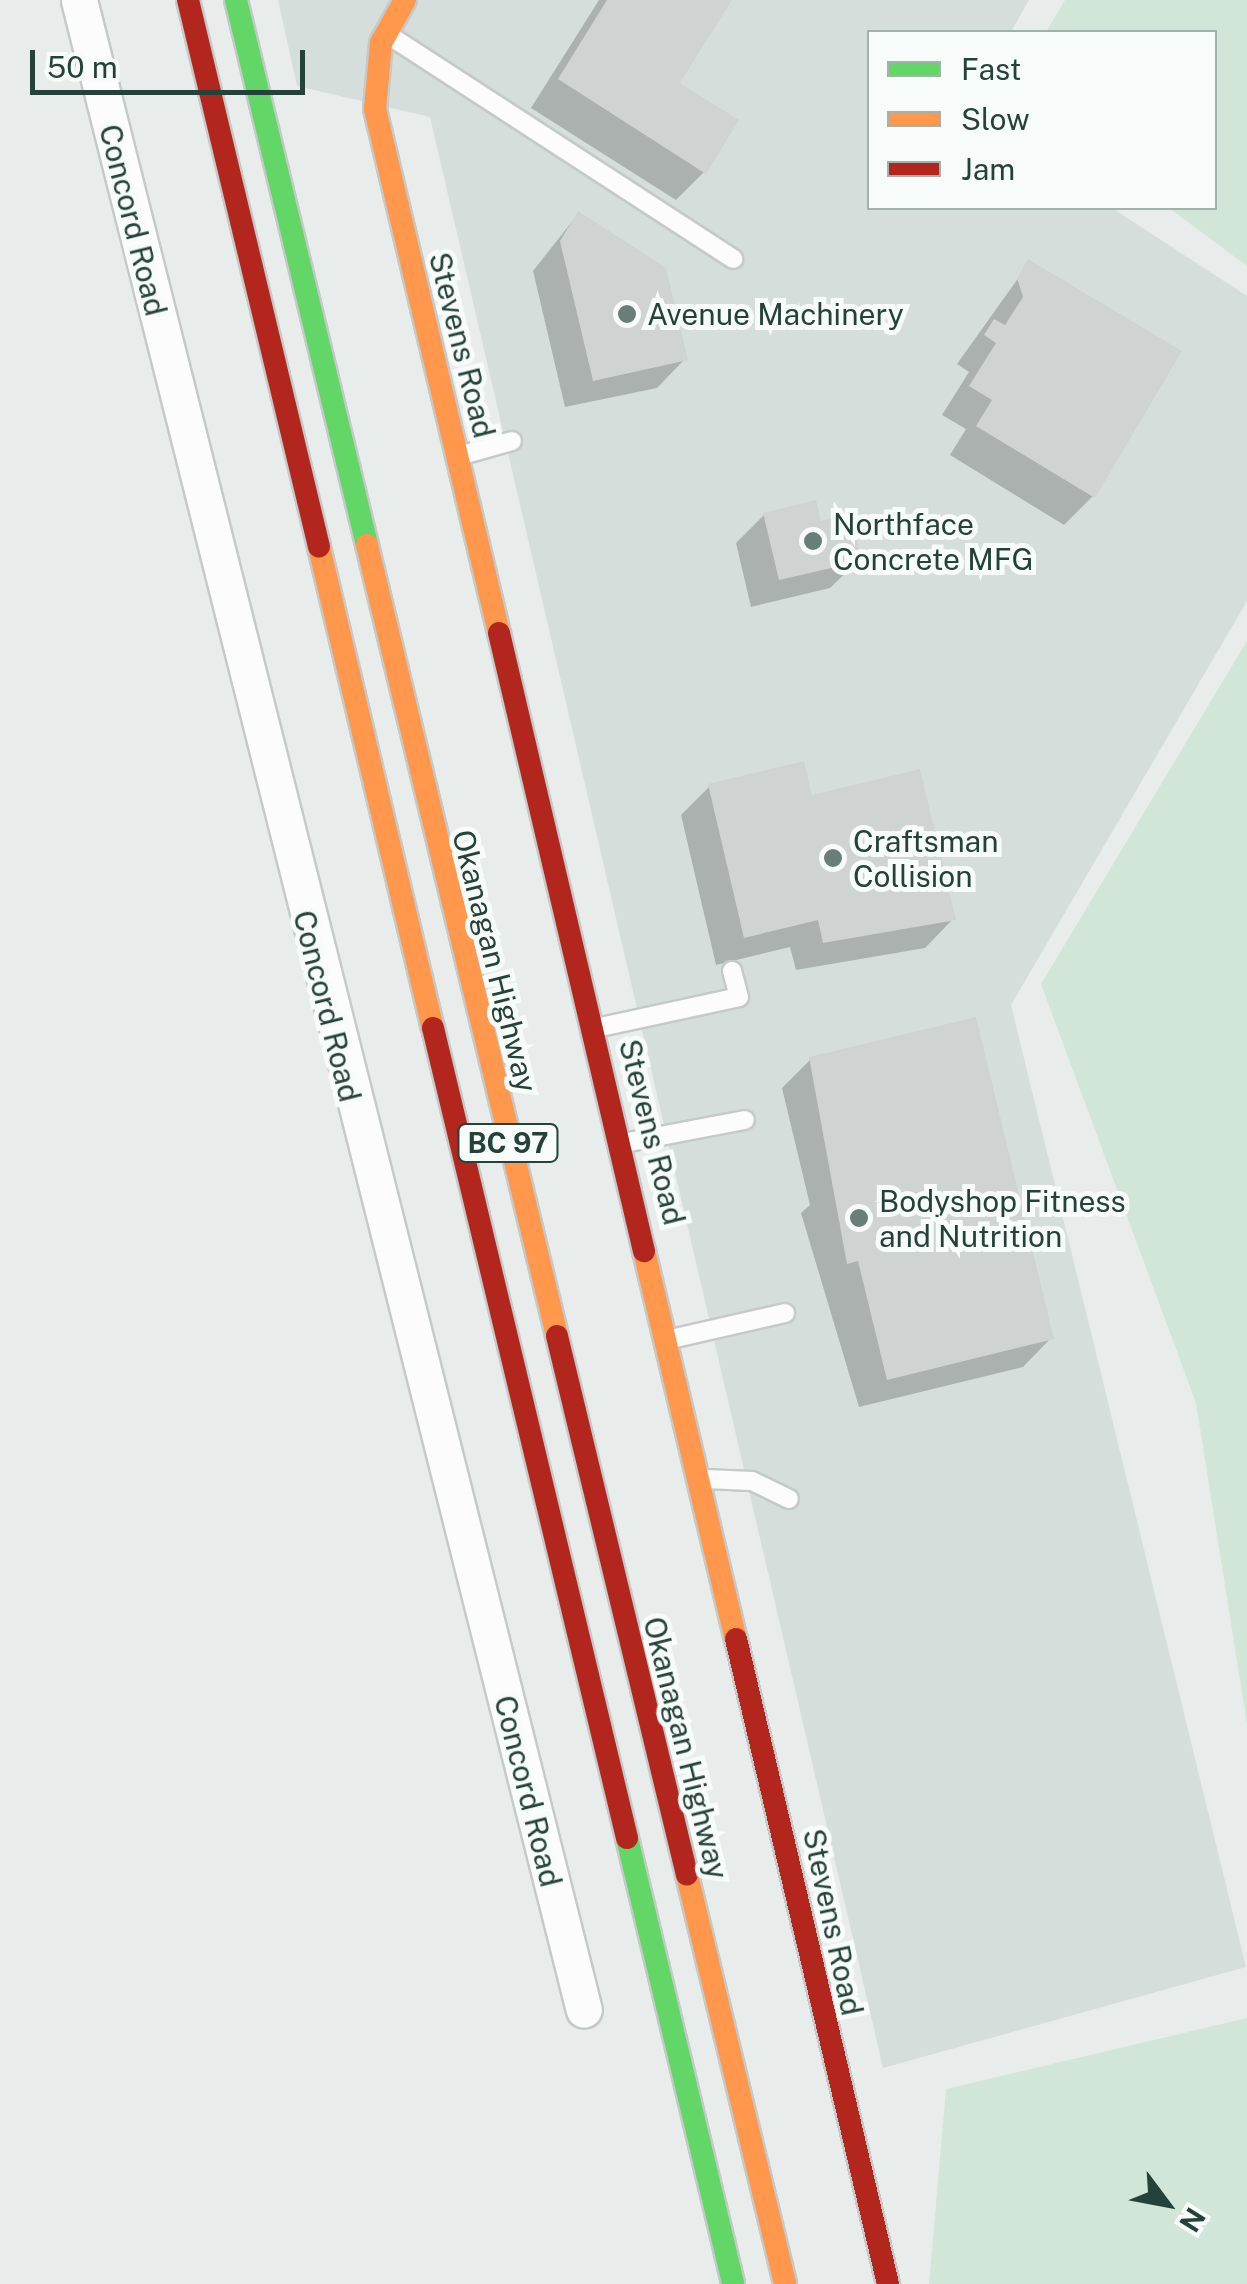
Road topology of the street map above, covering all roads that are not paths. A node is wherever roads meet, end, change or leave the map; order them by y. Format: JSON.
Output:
{"nodes":[{"id":1,"x":79,"y":0,"type":"edge"},
{"id":2,"x":188,"y":0,"type":"edge"},
{"id":3,"x":236,"y":0,"type":"edge"},
{"id":4,"x":405,"y":0,"type":"edge"},
{"id":5,"x":386,"y":34,"type":"junction"},
{"id":6,"x":733,"y":259,"type":"dead end"},
{"id":7,"x":512,"y":441,"type":"dead end"},
{"id":8,"x":458,"y":456,"type":"junction"},
{"id":9,"x":732,"y":971,"type":"dead end"},
{"id":10,"x":596,"y":1028,"type":"junction"},
{"id":11,"x":745,"y":1120,"type":"dead end"},
{"id":12,"x":624,"y":1143,"type":"junction"},
{"id":13,"x":786,"y":1313,"type":"dead end"},
{"id":14,"x":671,"y":1339,"type":"junction"},
{"id":15,"x":705,"y":1479,"type":"junction"},
{"id":16,"x":789,"y":1499,"type":"dead end"},
{"id":17,"x":584,"y":2010,"type":"dead end"},
{"id":18,"x":734,"y":2284,"type":"edge"},
{"id":19,"x":785,"y":2284,"type":"edge"},
{"id":20,"x":888,"y":2284,"type":"edge"}],
"edges":[{"from":1,"to":17,"type":"street","name":"Concord Road"},
{"from":2,"to":18,"type":"main road","number":"BC 97"},
{"from":3,"to":19,"type":"main road","name":"Okanagan Highway","number":"BC 97"},
{"from":4,"to":5,"type":"main road","name":"Stevens Road"},
{"from":5,"to":6,"type":"lane"},
{"from":5,"to":8,"type":"main road","name":"Stevens Road"},
{"from":7,"to":8,"type":"lane"},
{"from":8,"to":10,"type":"main road","name":"Stevens Road"},
{"from":9,"to":10,"type":"lane"},
{"from":10,"to":12,"type":"main road","name":"Stevens Road"},
{"from":11,"to":12,"type":"lane"},
{"from":12,"to":14,"type":"main road","name":"Stevens Road"},
{"from":13,"to":14,"type":"lane"},
{"from":14,"to":15,"type":"main road","name":"Stevens Road"},
{"from":15,"to":16,"type":"lane"},
{"from":15,"to":20,"type":"main road","name":"Stevens Road"}]}
